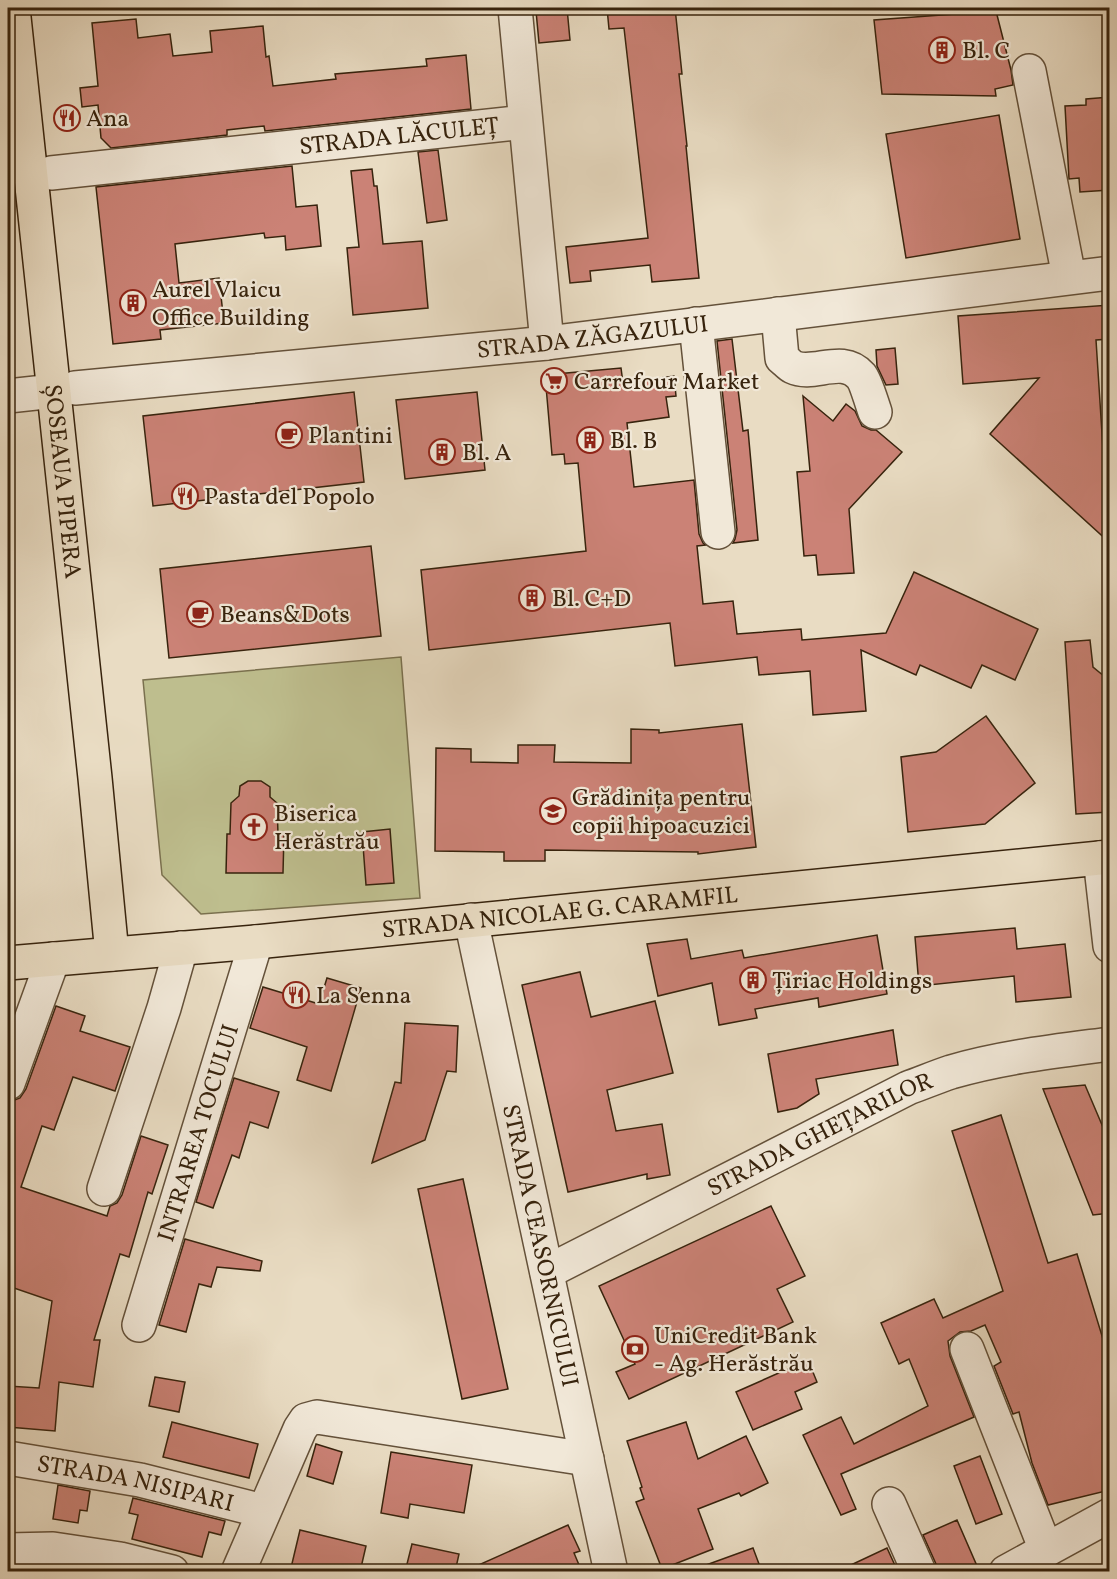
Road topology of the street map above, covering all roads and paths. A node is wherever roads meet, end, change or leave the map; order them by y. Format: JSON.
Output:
{"nodes":[{"id":1,"x":13,"y":8,"type":"edge"},
{"id":2,"x":33,"y":8,"type":"edge"},
{"id":3,"x":515,"y":8,"type":"edge"},
{"id":4,"x":1029,"y":71,"type":"dead end"},
{"id":5,"x":525,"y":122,"type":"junction"},
{"id":6,"x":51,"y":173,"type":"junction"},
{"id":7,"x":1110,"y":273,"type":"edge"},
{"id":8,"x":1069,"y":277,"type":"junction"},
{"id":9,"x":778,"y":314,"type":"junction"},
{"id":10,"x":696,"y":324,"type":"junction"},
{"id":11,"x":547,"y":343,"type":"junction"},
{"id":12,"x":65,"y":390,"type":"junction"},
{"id":13,"x":8,"y":396,"type":"edge"},
{"id":14,"x":875,"y":412,"type":"dead end"},
{"id":15,"x":718,"y":532,"type":"dead end"},
{"id":16,"x":1105,"y":858,"type":"edge"},
{"id":17,"x":471,"y":920,"type":"junction"},
{"id":18,"x":256,"y":942,"type":"junction"},
{"id":19,"x":1110,"y":946,"type":"edge"},
{"id":20,"x":181,"y":948,"type":"junction"},
{"id":21,"x":122,"y":954,"type":"junction"},
{"id":22,"x":53,"y":959,"type":"junction"},
{"id":23,"x":8,"y":963,"type":"edge"},
{"id":24,"x":1110,"y":1044,"type":"edge"},
{"id":25,"x":8,"y":1083,"type":"edge"},
{"id":26,"x":104,"y":1190,"type":"dead end"},
{"id":27,"x":547,"y":1272,"type":"junction"},
{"id":28,"x":139,"y":1325,"type":"dead end"},
{"id":29,"x":967,"y":1349,"type":"dead end"},
{"id":30,"x":8,"y":1458,"type":"edge"},
{"id":31,"x":587,"y":1459,"type":"junction"},
{"id":32,"x":889,"y":1504,"type":"dead end"},
{"id":33,"x":263,"y":1511,"type":"junction"},
{"id":34,"x":1110,"y":1515,"type":"edge"},
{"id":35,"x":8,"y":1550,"type":"edge"},
{"id":36,"x":1046,"y":1550,"type":"junction"},
{"id":37,"x":172,"y":1572,"type":"edge"},
{"id":38,"x":238,"y":1572,"type":"edge"},
{"id":39,"x":611,"y":1572,"type":"edge"},
{"id":40,"x":919,"y":1572,"type":"edge"},
{"id":41,"x":1006,"y":1572,"type":"edge"}],
"edges":[{"from":1,"to":12,"type":"main road","name":"ȘOSEAUA PIPERA"},
{"from":2,"to":6,"type":"main road","name":"ȘOSEAUA PIPERA"},
{"from":3,"to":5,"type":"street"},
{"from":4,"to":8,"type":"street"},
{"from":5,"to":6,"type":"street","name":"STRADA LĂCULEȚ"},
{"from":5,"to":11,"type":"street","name":"STRADA LĂCULEȚ"},
{"from":6,"to":12,"type":"main road","name":"ȘOSEAUA PIPERA"},
{"from":7,"to":8,"type":"street","name":"STRADA ZĂGAZULUI"},
{"from":8,"to":9,"type":"street","name":"STRADA ZĂGAZULUI"},
{"from":9,"to":10,"type":"street","name":"STRADA ZĂGAZULUI"},
{"from":9,"to":14,"type":"street"},
{"from":10,"to":11,"type":"street","name":"STRADA ZĂGAZULUI"},
{"from":10,"to":15,"type":"street"},
{"from":11,"to":12,"type":"street","name":"STRADA ZĂGAZULUI"},
{"from":12,"to":13,"type":"street","name":"STRADA ZĂGAZULUI"},
{"from":12,"to":21,"type":"main road","name":"ȘOSEAUA PIPERA"},
{"from":16,"to":17,"type":"main road","name":"STRADA NICOLAE G. CARAMFIL"},
{"from":16,"to":19,"type":"street"},
{"from":17,"to":18,"type":"main road","name":"STRADA NICOLAE G. CARAMFIL"},
{"from":17,"to":27,"type":"street","name":"STRADA CEASORNICULUI"},
{"from":18,"to":20,"type":"main road","name":"STRADA NICOLAE G. CARAMFIL"},
{"from":18,"to":28,"type":"street","name":"INTRAREA TOCULUI"},
{"from":20,"to":21,"type":"main road","name":"STRADA NICOLAE G. CARAMFIL"},
{"from":20,"to":26,"type":"street"},
{"from":21,"to":22,"type":"main road","name":"STRADA NICOLAE G. CARAMFIL"},
{"from":22,"to":23,"type":"main road","name":"STRADA NICOLAE G. CARAMFIL"},
{"from":22,"to":25,"type":"street"},
{"from":24,"to":27,"type":"street","name":"STRADA GHEȚARILOR"},
{"from":27,"to":31,"type":"street","name":"STRADA CEASORNICULUI"},
{"from":29,"to":36,"type":"street"},
{"from":30,"to":33,"type":"street","name":"STRADA NISIPARI"},
{"from":31,"to":33,"type":"street"},
{"from":31,"to":39,"type":"street","name":"STRADA CEASORNICULUI"},
{"from":32,"to":40,"type":"street"},
{"from":33,"to":38,"type":"street"},
{"from":34,"to":36,"type":"street"},
{"from":35,"to":37,"type":"street"},
{"from":36,"to":41,"type":"street"}]}
